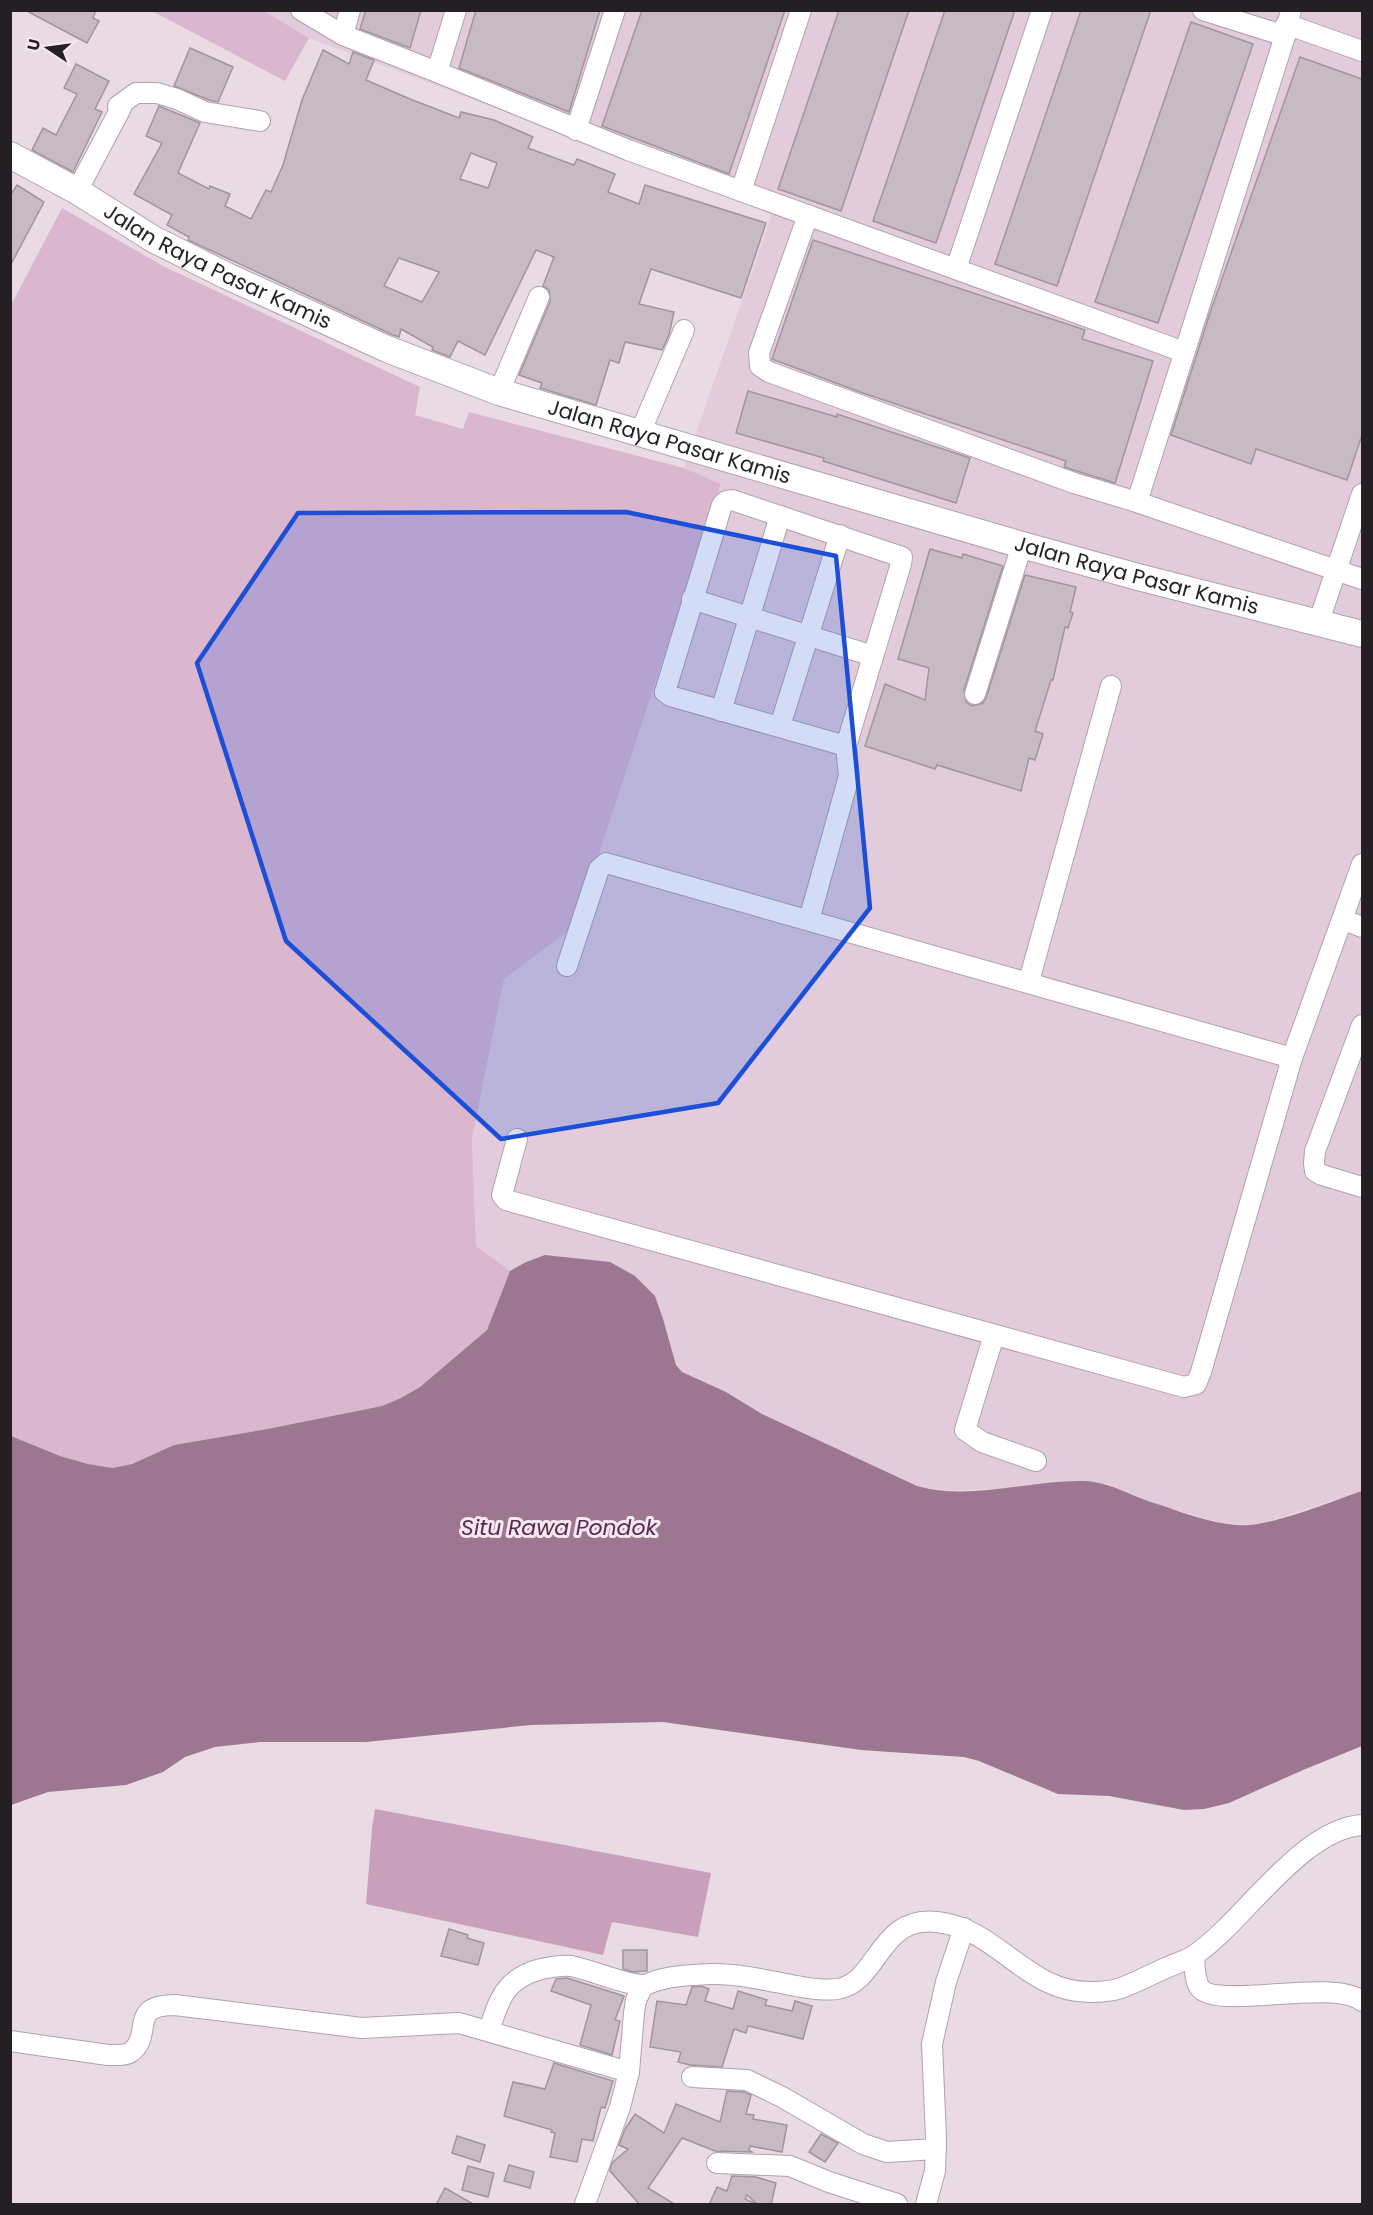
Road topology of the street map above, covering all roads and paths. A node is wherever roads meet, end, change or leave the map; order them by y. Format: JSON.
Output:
{"nodes":[{"id":1,"x":302,"y":10,"type":"edge"},
{"id":2,"x":350,"y":10,"type":"edge"},
{"id":3,"x":456,"y":10,"type":"edge"},
{"id":4,"x":615,"y":10,"type":"edge"},
{"id":5,"x":801,"y":10,"type":"edge"},
{"id":6,"x":1042,"y":10,"type":"edge"},
{"id":7,"x":1203,"y":10,"type":"edge"},
{"id":8,"x":1287,"y":24,"type":"edge"},
{"id":9,"x":342,"y":35,"type":"junction"},
{"id":10,"x":1362,"y":51,"type":"edge"},
{"id":11,"x":437,"y":72,"type":"junction"},
{"id":12,"x":260,"y":121,"type":"dead end"},
{"id":13,"x":576,"y":130,"type":"junction"},
{"id":14,"x":10,"y":155,"type":"edge"},
{"id":15,"x":77,"y":191,"type":"junction"},
{"id":16,"x":741,"y":191,"type":"junction"},
{"id":17,"x":808,"y":215,"type":"junction"},
{"id":18,"x":956,"y":269,"type":"junction"},
{"id":19,"x":539,"y":297,"type":"dead end"},
{"id":20,"x":684,"y":330,"type":"dead end"},
{"id":21,"x":1184,"y":352,"type":"junction"},
{"id":22,"x":499,"y":392,"type":"junction"},
{"id":23,"x":640,"y":433,"type":"junction"},
{"id":24,"x":1362,"y":494,"type":"edge"},
{"id":25,"x":1137,"y":501,"type":"junction"},
{"id":26,"x":780,"y":516,"type":"junction"},
{"id":27,"x":840,"y":535,"type":"junction"},
{"id":28,"x":1022,"y":545,"type":"junction"},
{"id":29,"x":1337,"y":570,"type":"junction"},
{"id":30,"x":1362,"y":579,"type":"edge"},
{"id":31,"x":692,"y":599,"type":"junction"},
{"id":32,"x":750,"y":616,"type":"junction"},
{"id":33,"x":1319,"y":621,"type":"junction"},
{"id":34,"x":1362,"y":634,"type":"edge"},
{"id":35,"x":808,"y":635,"type":"junction"},
{"id":36,"x":873,"y":656,"type":"junction"},
{"id":37,"x":1111,"y":686,"type":"dead end"},
{"id":38,"x":975,"y":694,"type":"dead end"},
{"id":39,"x":721,"y":711,"type":"junction"},
{"id":40,"x":780,"y":726,"type":"junction"},
{"id":41,"x":846,"y":746,"type":"junction"},
{"id":42,"x":1362,"y":864,"type":"edge"},
{"id":43,"x":809,"y":920,"type":"junction"},
{"id":44,"x":1344,"y":920,"type":"junction"},
{"id":45,"x":1362,"y":927,"type":"edge"},
{"id":46,"x":567,"y":966,"type":"dead end"},
{"id":47,"x":1029,"y":981,"type":"junction"},
{"id":48,"x":1362,"y":1025,"type":"edge"},
{"id":49,"x":1292,"y":1058,"type":"junction"},
{"id":50,"x":517,"y":1139,"type":"dead end"},
{"id":51,"x":1362,"y":1187,"type":"edge"},
{"id":52,"x":994,"y":1335,"type":"junction"},
{"id":53,"x":1036,"y":1461,"type":"dead end"},
{"id":54,"x":1362,"y":1825,"type":"edge"},
{"id":55,"x":964,"y":1928,"type":"junction"},
{"id":56,"x":1194,"y":1956,"type":"junction"},
{"id":57,"x":643,"y":1986,"type":"junction"},
{"id":58,"x":1362,"y":2001,"type":"edge"},
{"id":59,"x":489,"y":2031,"type":"junction"},
{"id":60,"x":10,"y":2041,"type":"edge"},
{"id":61,"x":629,"y":2072,"type":"junction"},
{"id":62,"x":692,"y":2077,"type":"dead end"},
{"id":63,"x":936,"y":2149,"type":"junction"},
{"id":64,"x":717,"y":2163,"type":"dead end"},
{"id":65,"x":585,"y":2205,"type":"edge"},
{"id":66,"x":897,"y":2205,"type":"edge"},
{"id":67,"x":926,"y":2205,"type":"edge"}],
"edges":[{"from":1,"to":9,"type":"street"},
{"from":2,"to":9,"type":"street"},
{"from":3,"to":11,"type":"street"},
{"from":4,"to":13,"type":"street"},
{"from":5,"to":16,"type":"street"},
{"from":6,"to":18,"type":"street"},
{"from":7,"to":8,"type":"street"},
{"from":8,"to":10,"type":"street"},
{"from":8,"to":21,"type":"street"},
{"from":9,"to":11,"type":"street"},
{"from":11,"to":13,"type":"street"},
{"from":12,"to":15,"type":"street"},
{"from":13,"to":16,"type":"street"},
{"from":14,"to":15,"type":"main road","name":"Jalan Raya Pasar Kamis"},
{"from":15,"to":22,"type":"main road","name":"Jalan Raya Pasar Kamis"},
{"from":16,"to":17,"type":"street"},
{"from":17,"to":18,"type":"street"},
{"from":17,"to":25,"type":"street"},
{"from":18,"to":21,"type":"street"},
{"from":19,"to":22,"type":"street"},
{"from":20,"to":23,"type":"street"},
{"from":21,"to":25,"type":"street"},
{"from":22,"to":23,"type":"main road","name":"Jalan Raya Pasar Kamis"},
{"from":23,"to":28,"type":"main road","name":"Jalan Raya Pasar Kamis"},
{"from":24,"to":29,"type":"street"},
{"from":25,"to":29,"type":"street"},
{"from":26,"to":27,"type":"street"},
{"from":26,"to":31,"type":"street"},
{"from":26,"to":32,"type":"street"},
{"from":27,"to":35,"type":"street"},
{"from":27,"to":36,"type":"street"},
{"from":28,"to":33,"type":"main road","name":"Jalan Raya Pasar Kamis"},
{"from":28,"to":38,"type":"street"},
{"from":29,"to":30,"type":"street"},
{"from":29,"to":33,"type":"street"},
{"from":31,"to":32,"type":"street"},
{"from":31,"to":39,"type":"street"},
{"from":32,"to":35,"type":"street"},
{"from":32,"to":39,"type":"street"},
{"from":33,"to":34,"type":"main road","name":"Jalan Raya Pasar Kamis"},
{"from":35,"to":36,"type":"street"},
{"from":35,"to":40,"type":"street"},
{"from":36,"to":41,"type":"street"},
{"from":37,"to":47,"type":"street"},
{"from":39,"to":40,"type":"street"},
{"from":40,"to":41,"type":"street"},
{"from":41,"to":43,"type":"street"},
{"from":42,"to":44,"type":"street"},
{"from":43,"to":46,"type":"street"},
{"from":43,"to":47,"type":"street"},
{"from":44,"to":45,"type":"street"},
{"from":44,"to":49,"type":"street"},
{"from":47,"to":49,"type":"street"},
{"from":48,"to":51,"type":"street"},
{"from":49,"to":52,"type":"street"},
{"from":50,"to":52,"type":"street"},
{"from":52,"to":53,"type":"street"},
{"from":54,"to":56,"type":"street"},
{"from":55,"to":56,"type":"street"},
{"from":55,"to":57,"type":"street"},
{"from":55,"to":63,"type":"street"},
{"from":56,"to":58,"type":"street"},
{"from":57,"to":59,"type":"street"},
{"from":57,"to":61,"type":"street"},
{"from":59,"to":60,"type":"street"},
{"from":59,"to":61,"type":"street"},
{"from":61,"to":65,"type":"street"},
{"from":62,"to":63,"type":"street"},
{"from":63,"to":67,"type":"street"},
{"from":64,"to":66,"type":"street"}]}
